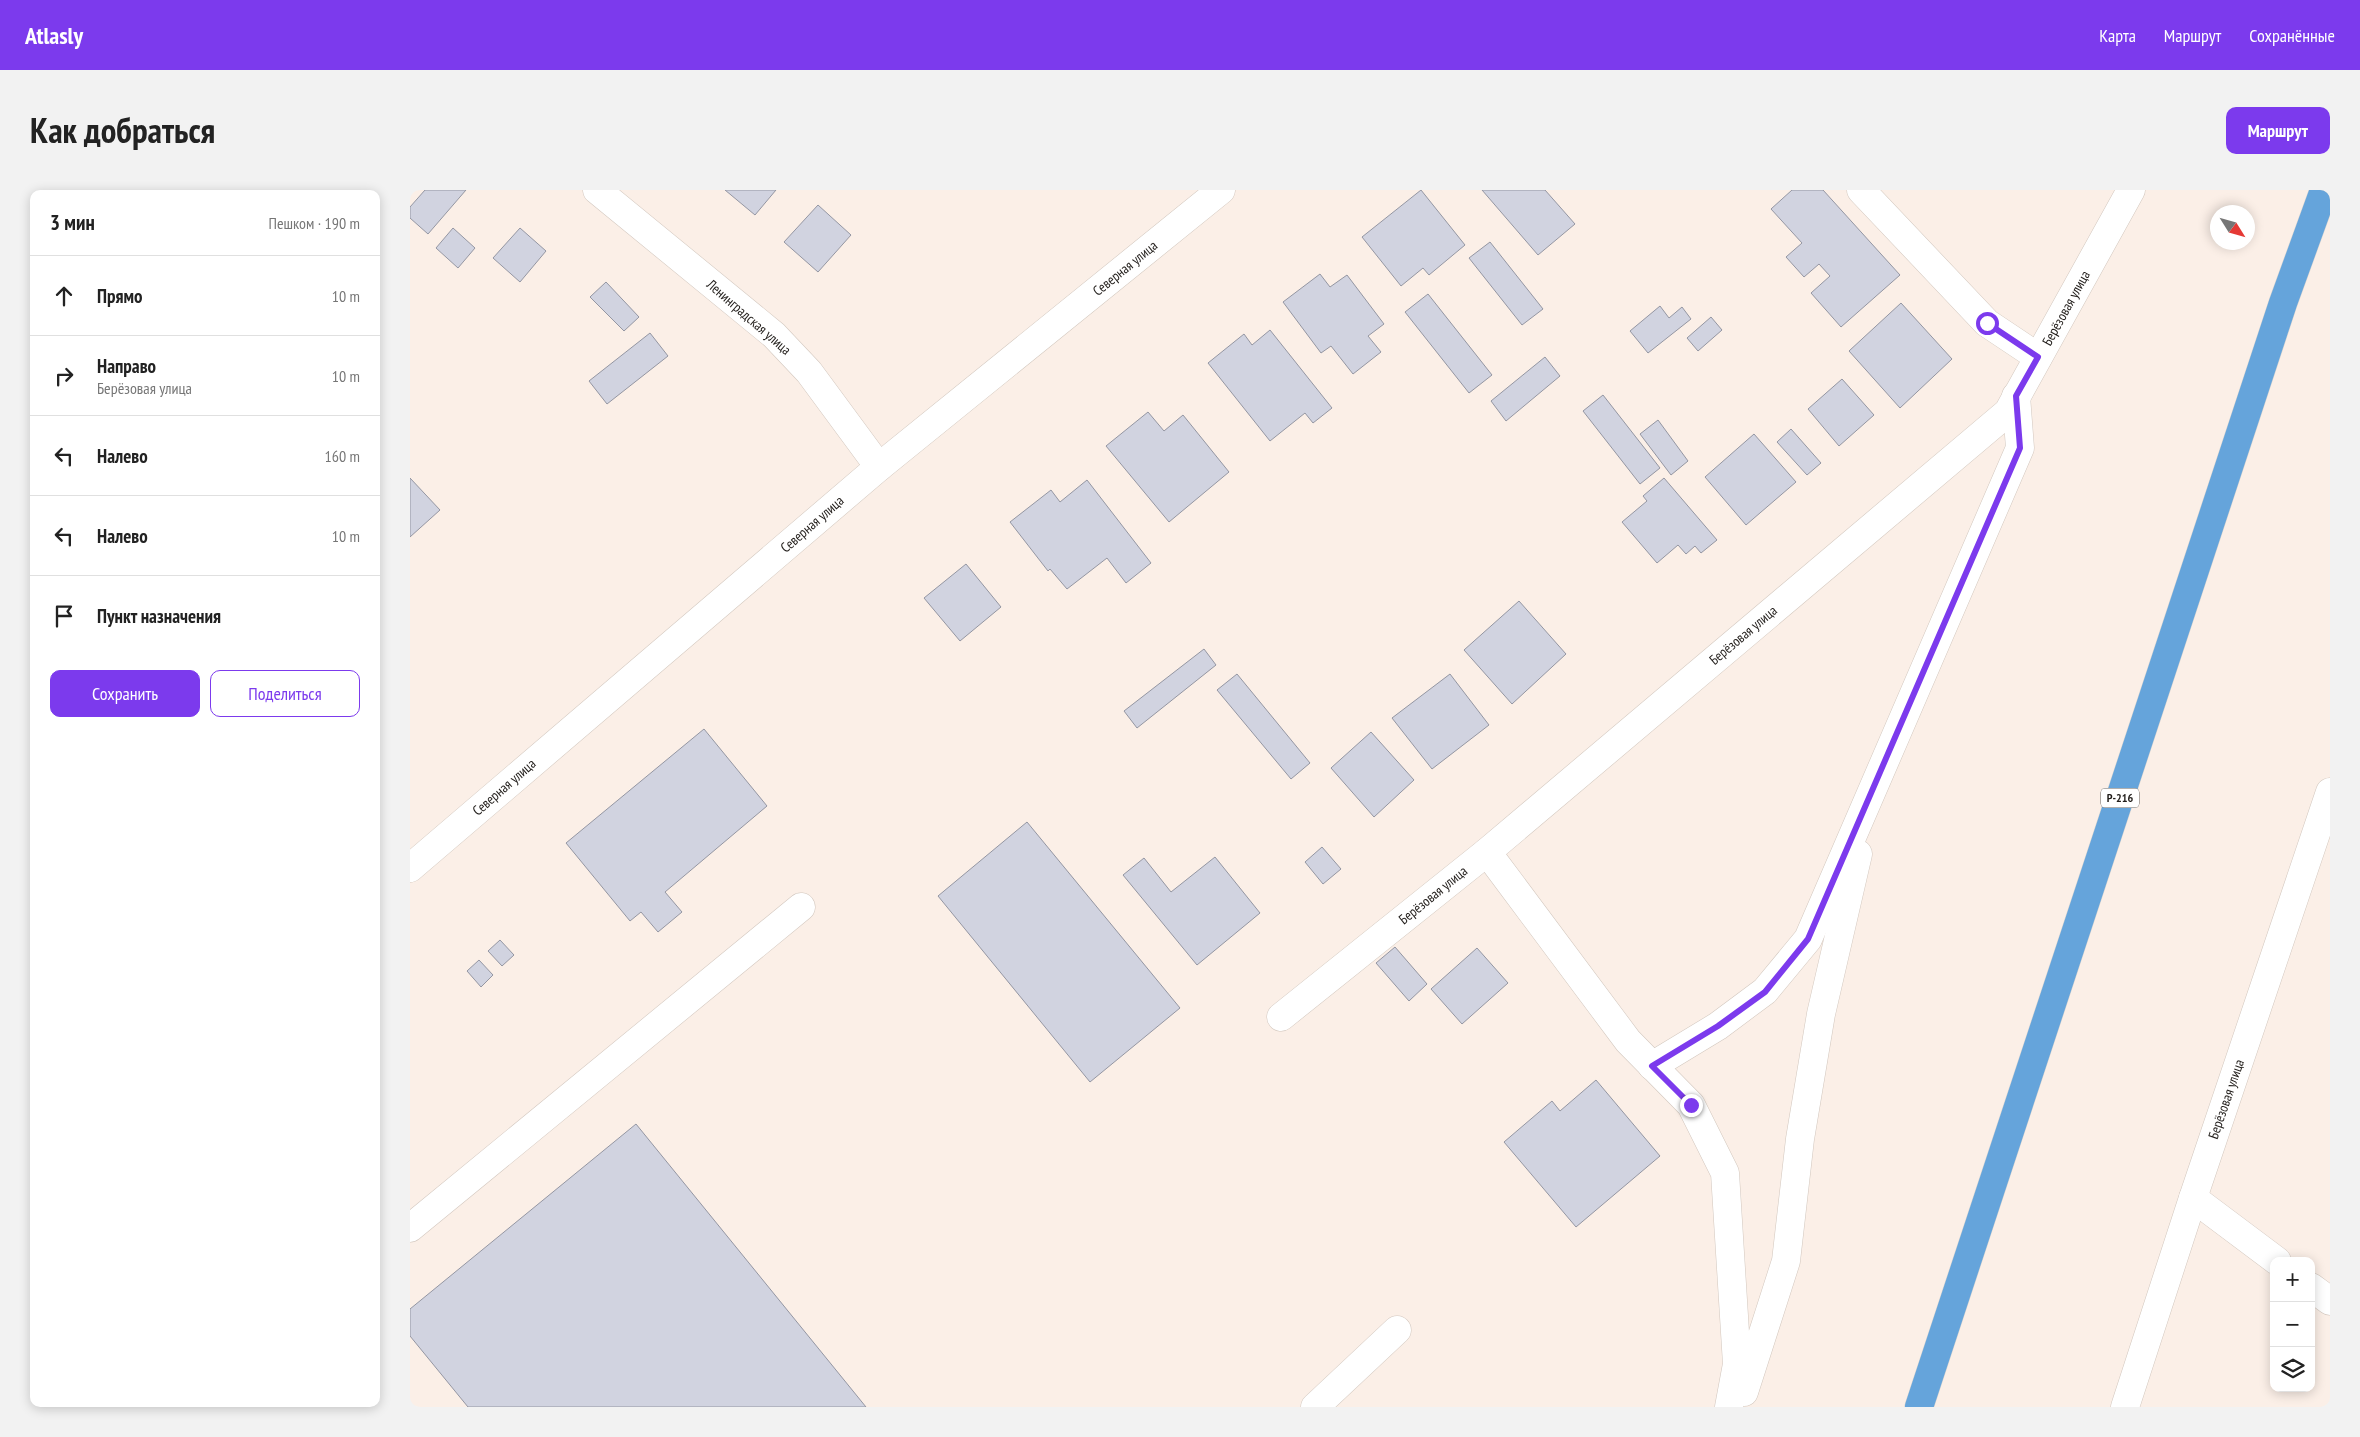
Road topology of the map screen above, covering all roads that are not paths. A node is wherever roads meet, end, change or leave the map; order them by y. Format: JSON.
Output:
{"nodes":[{"id":1,"x":597,"y":190,"type":"edge"},
{"id":2,"x":1861,"y":190,"type":"edge"},
{"id":3,"x":2132,"y":190,"type":"edge"},
{"id":4,"x":2324,"y":190,"type":"edge"},
{"id":5,"x":1210,"y":194,"type":"edge"},
{"id":6,"x":2038,"y":357,"type":"junction"},
{"id":7,"x":2016,"y":396,"type":"junction"},
{"id":8,"x":879,"y":467,"type":"junction"},
{"id":9,"x":2330,"y":792,"type":"edge"},
{"id":10,"x":1870,"y":798,"type":"junction"},
{"id":11,"x":1486,"y":852,"type":"junction"},
{"id":12,"x":410,"y":868,"type":"edge"},
{"id":13,"x":801,"y":906,"type":"dead end"},
{"id":14,"x":1281,"y":1017,"type":"dead end"},
{"id":15,"x":1652,"y":1066,"type":"junction"},
{"id":16,"x":2193,"y":1198,"type":"junction"},
{"id":17,"x":410,"y":1228,"type":"edge"},
{"id":18,"x":2272,"y":1257,"type":"edge"},
{"id":19,"x":2315,"y":1290,"type":"edge"},
{"id":20,"x":2330,"y":1301,"type":"edge"},
{"id":21,"x":1397,"y":1330,"type":"dead end"},
{"id":22,"x":1315,"y":1407,"type":"edge"},
{"id":23,"x":1729,"y":1407,"type":"edge"},
{"id":24,"x":1738,"y":1407,"type":"edge"},
{"id":25,"x":1919,"y":1407,"type":"edge"},
{"id":26,"x":2125,"y":1407,"type":"edge"}],
"edges":[{"from":1,"to":8,"type":"street","name":"Ленинградская улица"},
{"from":2,"to":6,"type":"street"},
{"from":3,"to":6,"type":"street","name":"Берёзовая улица"},
{"from":4,"to":25,"type":"highway","number":"Р-216"},
{"from":5,"to":8,"type":"street","name":"Северная улица"},
{"from":6,"to":7,"type":"street","name":"Берёзовая улица"},
{"from":7,"to":10,"type":"street"},
{"from":7,"to":11,"type":"street","name":"Берёзовая улица"},
{"from":8,"to":12,"type":"street","name":"Северная улица"},
{"from":9,"to":16,"type":"street","name":"Берёзовая улица"},
{"from":10,"to":15,"type":"street"},
{"from":10,"to":24,"type":"street"},
{"from":11,"to":14,"type":"street","name":"Берёзовая улица"},
{"from":11,"to":15,"type":"street"},
{"from":13,"to":17,"type":"street"},
{"from":15,"to":23,"type":"street"},
{"from":16,"to":18,"type":"street"},
{"from":16,"to":26,"type":"street","name":"Берёзовая улица"},
{"from":19,"to":20,"type":"street"},
{"from":21,"to":22,"type":"street"}]}
